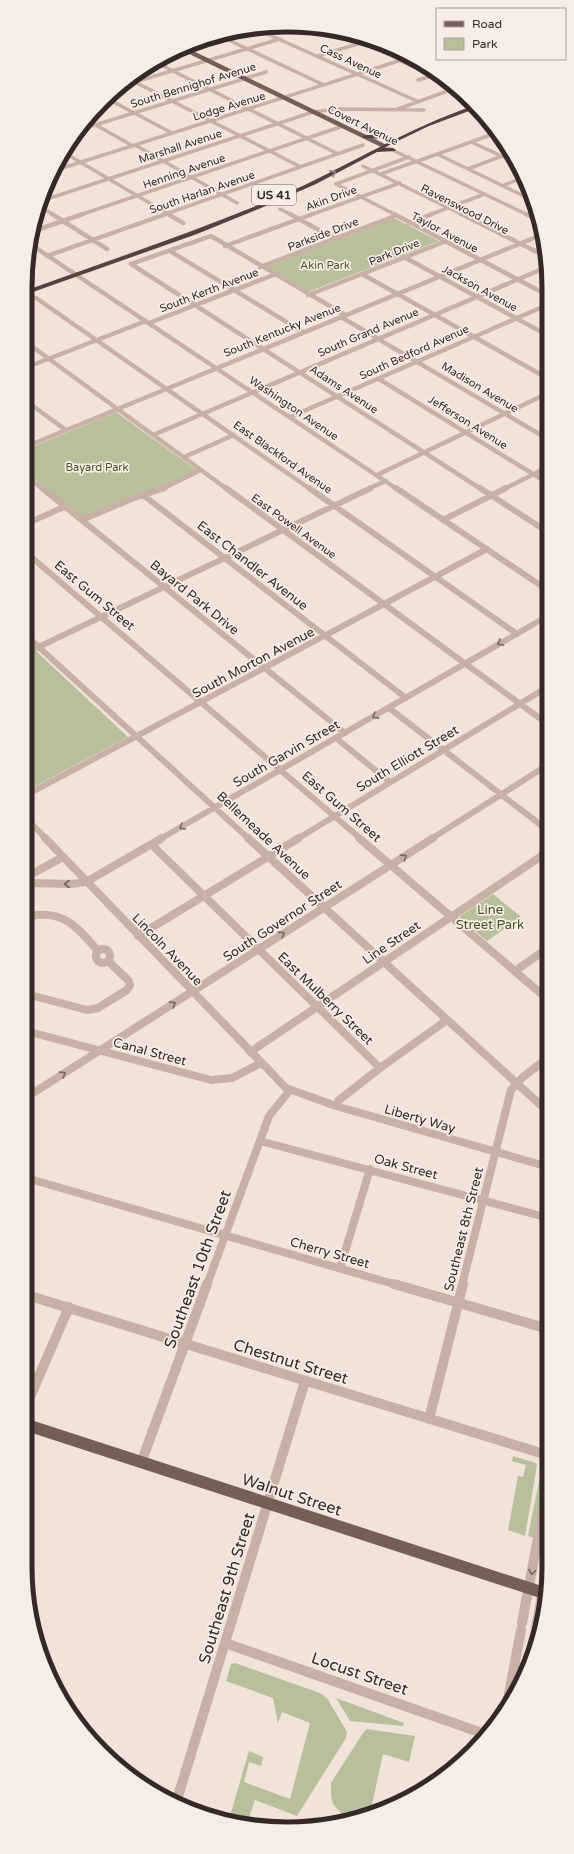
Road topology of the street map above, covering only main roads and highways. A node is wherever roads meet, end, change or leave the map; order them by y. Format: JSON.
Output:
{"nodes":[{"id":1,"x":189,"y":51,"type":"edge"},
{"id":2,"x":465,"y":105,"type":"edge"},
{"id":3,"x":470,"y":110,"type":"edge"},
{"id":4,"x":365,"y":137,"type":"junction"},
{"id":5,"x":387,"y":137,"type":"junction"},
{"id":6,"x":377,"y":143,"type":"junction"},
{"id":7,"x":384,"y":146,"type":"junction"},
{"id":8,"x":393,"y":150,"type":"road end"},
{"id":9,"x":375,"y":151,"type":"junction"},
{"id":10,"x":164,"y":237,"type":"junction"},
{"id":11,"x":170,"y":240,"type":"junction"},
{"id":12,"x":32,"y":283,"type":"edge"},
{"id":13,"x":32,"y":290,"type":"edge"},
{"id":14,"x":32,"y":1427,"type":"edge"},
{"id":15,"x":541,"y":1590,"type":"edge"}],
"edges":[{"from":1,"to":4,"type":"main road","name":"Covert Avenue"},
{"from":2,"to":5,"type":"highway","number":"US 41"},
{"from":3,"to":7,"type":"highway","number":"US 41"},
{"from":4,"to":5,"type":"highway"},
{"from":4,"to":6,"type":"main road","name":"Covert Avenue"},
{"from":5,"to":6,"type":"highway","number":"US 41"},
{"from":6,"to":7,"type":"main road","name":"Covert Avenue"},
{"from":6,"to":10,"type":"highway","number":"US 41"},
{"from":7,"to":9,"type":"highway","number":"US 41"},
{"from":8,"to":9,"type":"highway"},
{"from":11,"to":9,"type":"highway","number":"US 41","one_way":true},
{"from":10,"to":11,"type":"highway"},
{"from":10,"to":12,"type":"highway","number":"US 41"},
{"from":11,"to":13,"type":"highway","number":"US 41"},
{"from":14,"to":15,"type":"main road","name":"Walnut Street"}]}
